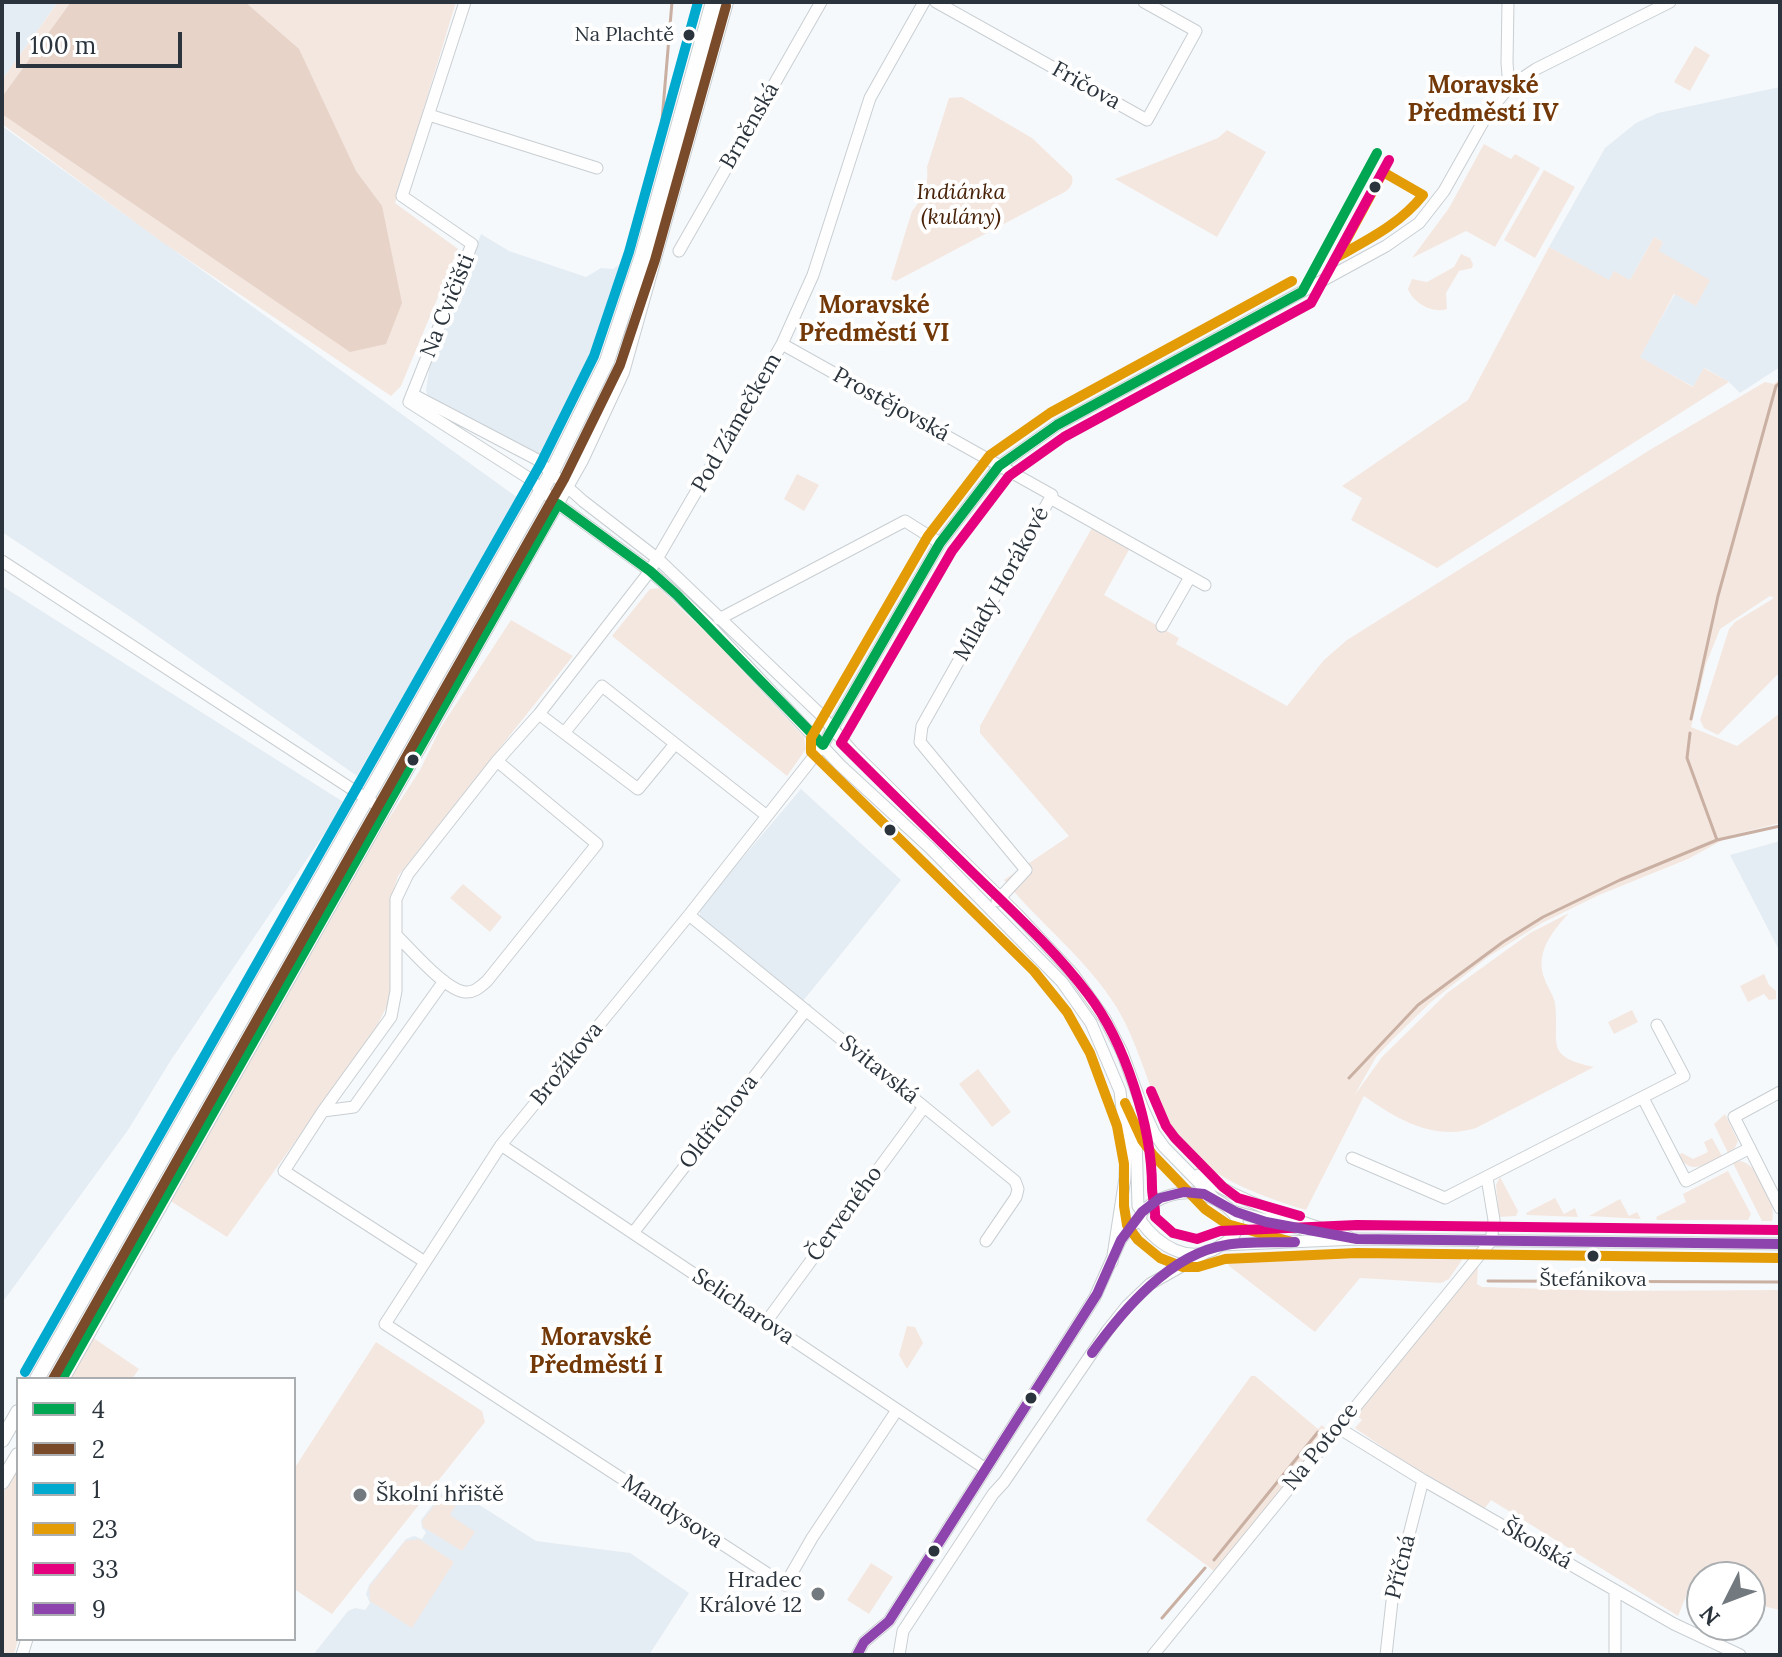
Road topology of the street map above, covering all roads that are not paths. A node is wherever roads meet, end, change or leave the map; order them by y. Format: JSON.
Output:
{"nodes":[{"id":1,"x":465,"y":2,"type":"edge"},
{"id":2,"x":713,"y":2,"type":"edge"},
{"id":3,"x":726,"y":2,"type":"edge"},
{"id":4,"x":821,"y":2,"type":"edge"},
{"id":5,"x":924,"y":2,"type":"edge"},
{"id":6,"x":936,"y":2,"type":"edge"},
{"id":7,"x":1144,"y":2,"type":"edge"},
{"id":8,"x":1508,"y":2,"type":"edge"},
{"id":9,"x":1670,"y":2,"type":"edge"},
{"id":10,"x":1509,"y":87,"type":"junction"},
{"id":11,"x":429,"y":115,"type":"junction"},
{"id":12,"x":597,"y":168,"type":"dead end"},
{"id":13,"x":679,"y":251,"type":"dead end"},
{"id":14,"x":782,"y":344,"type":"junction"},
{"id":15,"x":412,"y":394,"type":"junction"},
{"id":16,"x":999,"y":466,"type":"junction"},
{"id":17,"x":552,"y":472,"type":"junction"},
{"id":18,"x":567,"y":488,"type":"junction"},
{"id":19,"x":542,"y":489,"type":"junction"},
{"id":20,"x":1050,"y":498,"type":"junction"},
{"id":21,"x":558,"y":504,"type":"junction"},
{"id":22,"x":940,"y":543,"type":"junction"},
{"id":23,"x":658,"y":559,"type":"junction"},
{"id":24,"x":2,"y":561,"type":"edge"},
{"id":25,"x":650,"y":571,"type":"junction"},
{"id":26,"x":1190,"y":577,"type":"junction"},
{"id":27,"x":1205,"y":585,"type":"dead end"},
{"id":28,"x":719,"y":619,"type":"junction"},
{"id":29,"x":1162,"y":626,"type":"dead end"},
{"id":30,"x":539,"y":714,"type":"junction"},
{"id":31,"x":834,"y":730,"type":"junction"},
{"id":32,"x":564,"y":733,"type":"junction"},
{"id":33,"x":675,"y":744,"type":"junction"},
{"id":34,"x":823,"y":745,"type":"junction"},
{"id":35,"x":497,"y":761,"type":"junction"},
{"id":36,"x":367,"y":798,"type":"junction"},
{"id":37,"x":384,"y":810,"type":"junction"},
{"id":38,"x":767,"y":816,"type":"junction"},
{"id":39,"x":1000,"y":897,"type":"junction"},
{"id":40,"x":990,"y":908,"type":"junction"},
{"id":41,"x":689,"y":915,"type":"junction"},
{"id":42,"x":396,"y":935,"type":"junction"},
{"id":43,"x":444,"y":981,"type":"junction"},
{"id":44,"x":806,"y":1010,"type":"junction"},
{"id":45,"x":1657,"y":1025,"type":"dead end"},
{"id":46,"x":1120,"y":1091,"type":"junction"},
{"id":47,"x":1780,"y":1092,"type":"edge"},
{"id":48,"x":1643,"y":1098,"type":"junction"},
{"id":49,"x":924,"y":1107,"type":"junction"},
{"id":50,"x":323,"y":1111,"type":"junction"},
{"id":51,"x":501,"y":1145,"type":"junction"},
{"id":52,"x":1750,"y":1148,"type":"junction"},
{"id":53,"x":1352,"y":1158,"type":"dead end"},
{"id":54,"x":1182,"y":1165,"type":"junction"},
{"id":55,"x":1487,"y":1178,"type":"junction"},
{"id":56,"x":1214,"y":1198,"type":"junction"},
{"id":57,"x":1780,"y":1208,"type":"edge"},
{"id":58,"x":1232,"y":1211,"type":"junction"},
{"id":59,"x":1141,"y":1216,"type":"junction"},
{"id":60,"x":633,"y":1233,"type":"junction"},
{"id":61,"x":1357,"y":1239,"type":"junction"},
{"id":62,"x":986,"y":1241,"type":"dead end"},
{"id":63,"x":1491,"y":1241,"type":"junction"},
{"id":64,"x":1780,"y":1244,"type":"edge"},
{"id":65,"x":1221,"y":1245,"type":"junction"},
{"id":66,"x":1205,"y":1253,"type":"junction"},
{"id":67,"x":425,"y":1262,"type":"junction"},
{"id":68,"x":1112,"y":1262,"type":"junction"},
{"id":69,"x":766,"y":1322,"type":"junction"},
{"id":70,"x":385,"y":1324,"type":"joint"},
{"id":71,"x":38,"y":1377,"type":"edge"},
{"id":72,"x":63,"y":1377,"type":"edge"},
{"id":73,"x":897,"y":1410,"type":"junction"},
{"id":74,"x":16,"y":1416,"type":"edge"},
{"id":75,"x":1337,"y":1427,"type":"junction"},
{"id":76,"x":2,"y":1440,"type":"edge"},
{"id":77,"x":16,"y":1458,"type":"edge"},
{"id":78,"x":986,"y":1469,"type":"junction"},
{"id":79,"x":1423,"y":1480,"type":"junction"},
{"id":80,"x":2,"y":1482,"type":"edge"},
{"id":81,"x":1615,"y":1590,"type":"junction"},
{"id":82,"x":873,"y":1635,"type":"junction"},
{"id":83,"x":899,"y":1654,"type":"edge"},
{"id":84,"x":857,"y":1655,"type":"edge"},
{"id":85,"x":1153,"y":1655,"type":"edge"},
{"id":86,"x":1386,"y":1655,"type":"edge"},
{"id":87,"x":1615,"y":1655,"type":"edge"},
{"id":88,"x":1740,"y":1655,"type":"edge"}],
"edges":[{"from":1,"to":11,"type":"street","name":"Na Cvičišti"},
{"from":2,"to":17,"type":"main road"},
{"from":3,"to":18,"type":"main road"},
{"from":4,"to":13,"type":"street","name":"Brněnská"},
{"from":5,"to":14,"type":"street","name":"Pod Zámečkem"},
{"from":6,"to":7,"type":"street","name":"Fričova"},
{"from":8,"to":10,"type":"street"},
{"from":9,"to":10,"type":"street"},
{"from":10,"to":16,"type":"street"},
{"from":11,"to":12,"type":"street"},
{"from":11,"to":15,"type":"street","name":"Na Cvičišti"},
{"from":14,"to":16,"type":"street","name":"Prostějovská"},
{"from":14,"to":23,"type":"street","name":"Pod Zámečkem"},
{"from":15,"to":17,"type":"street"},
{"from":15,"to":19,"type":"street"},
{"from":16,"to":20,"type":"street","name":"Milady Horákové"},
{"from":16,"to":22,"type":"street"},
{"from":17,"to":18,"type":"street"},
{"from":17,"to":19,"type":"main road"},
{"from":18,"to":21,"type":"main road"},
{"from":18,"to":23,"type":"street"},
{"from":19,"to":21,"type":"street"},
{"from":19,"to":36,"type":"main road"},
{"from":20,"to":26,"type":"street"},
{"from":20,"to":39,"type":"street","name":"Milady Horákové"},
{"from":21,"to":25,"type":"street"},
{"from":21,"to":37,"type":"main road"},
{"from":22,"to":28,"type":"street"},
{"from":22,"to":31,"type":"street"},
{"from":23,"to":25,"type":"street","name":"Pod Zámečkem"},
{"from":23,"to":28,"type":"street"},
{"from":24,"to":36,"type":"street"},
{"from":25,"to":30,"type":"street","name":"Pod Zámečkem"},
{"from":25,"to":34,"type":"street"},
{"from":26,"to":27,"type":"street"},
{"from":26,"to":29,"type":"street"},
{"from":28,"to":31,"type":"street"},
{"from":30,"to":32,"type":"street"},
{"from":30,"to":35,"type":"street","name":"Pod Zámečkem"},
{"from":31,"to":34,"type":"street"},
{"from":31,"to":39,"type":"street"},
{"from":32,"to":33,"type":"street"},
{"from":32,"to":33,"type":"street"},
{"from":33,"to":38,"type":"street"},
{"from":34,"to":38,"type":"street","name":"Brožíkova"},
{"from":34,"to":40,"type":"street"},
{"from":35,"to":42,"type":"street","name":"Pod Zámečkem"},
{"from":35,"to":43,"type":"street"},
{"from":36,"to":37,"type":"street"},
{"from":36,"to":71,"type":"main road"},
{"from":37,"to":72,"type":"main road"},
{"from":38,"to":41,"type":"street","name":"Brožíkova"},
{"from":39,"to":40,"type":"street"},
{"from":39,"to":54,"type":"street"},
{"from":40,"to":46,"type":"street"},
{"from":41,"to":44,"type":"street","name":"Svitavská"},
{"from":41,"to":51,"type":"street","name":"Brožíkova"},
{"from":42,"to":43,"type":"street"},
{"from":42,"to":50,"type":"street","name":"Pod Zámečkem"},
{"from":43,"to":50,"type":"street"},
{"from":44,"to":49,"type":"street","name":"Svitavská"},
{"from":44,"to":60,"type":"street","name":"Oldřichova"},
{"from":45,"to":48,"type":"street"},
{"from":46,"to":59,"type":"street"},
{"from":46,"to":68,"type":"street"},
{"from":47,"to":52,"type":"street"},
{"from":48,"to":52,"type":"street"},
{"from":48,"to":55,"type":"street"},
{"from":49,"to":62,"type":"street","name":"Svitavská"},
{"from":49,"to":69,"type":"street","name":"Červeného"},
{"from":50,"to":67,"type":"street","name":"Pod Zámečkem"},
{"from":51,"to":60,"type":"street","name":"Selicharova"},
{"from":51,"to":67,"type":"street","name":"Brožíkova"},
{"from":52,"to":57,"type":"street"},
{"from":53,"to":55,"type":"street"},
{"from":54,"to":56,"type":"street"},
{"from":54,"to":61,"type":"street"},
{"from":55,"to":63,"type":"street"},
{"from":56,"to":58,"type":"street"},
{"from":56,"to":59,"type":"street"},
{"from":58,"to":61,"type":"street"},
{"from":58,"to":65,"type":"street"},
{"from":59,"to":66,"type":"street"},
{"from":59,"to":68,"type":"street"},
{"from":60,"to":69,"type":"street","name":"Selicharova"},
{"from":61,"to":63,"type":"street"},
{"from":61,"to":65,"type":"street"},
{"from":63,"to":64,"type":"street"},
{"from":63,"to":75,"type":"street","name":"Na Potoce"},
{"from":65,"to":66,"type":"street"},
{"from":66,"to":83,"type":"street"},
{"from":67,"to":70,"type":"street","name":"Brožíkova"},
{"from":68,"to":78,"type":"street"},
{"from":69,"to":73,"type":"street","name":"Selicharova"},
{"from":70,"to":73,"type":"street","name":"Mandysova"},
{"from":73,"to":78,"type":"street","name":"Selicharova"},
{"from":74,"to":76,"type":"main road"},
{"from":75,"to":79,"type":"street","name":"Školská"},
{"from":75,"to":85,"type":"street","name":"Na Potoce"},
{"from":77,"to":80,"type":"main road"},
{"from":78,"to":82,"type":"street"},
{"from":79,"to":81,"type":"street","name":"Školská"},
{"from":79,"to":86,"type":"street","name":"Příčná"},
{"from":81,"to":87,"type":"street"},
{"from":81,"to":88,"type":"street","name":"Školská"},
{"from":82,"to":83,"type":"street"},
{"from":82,"to":84,"type":"street"}]}
